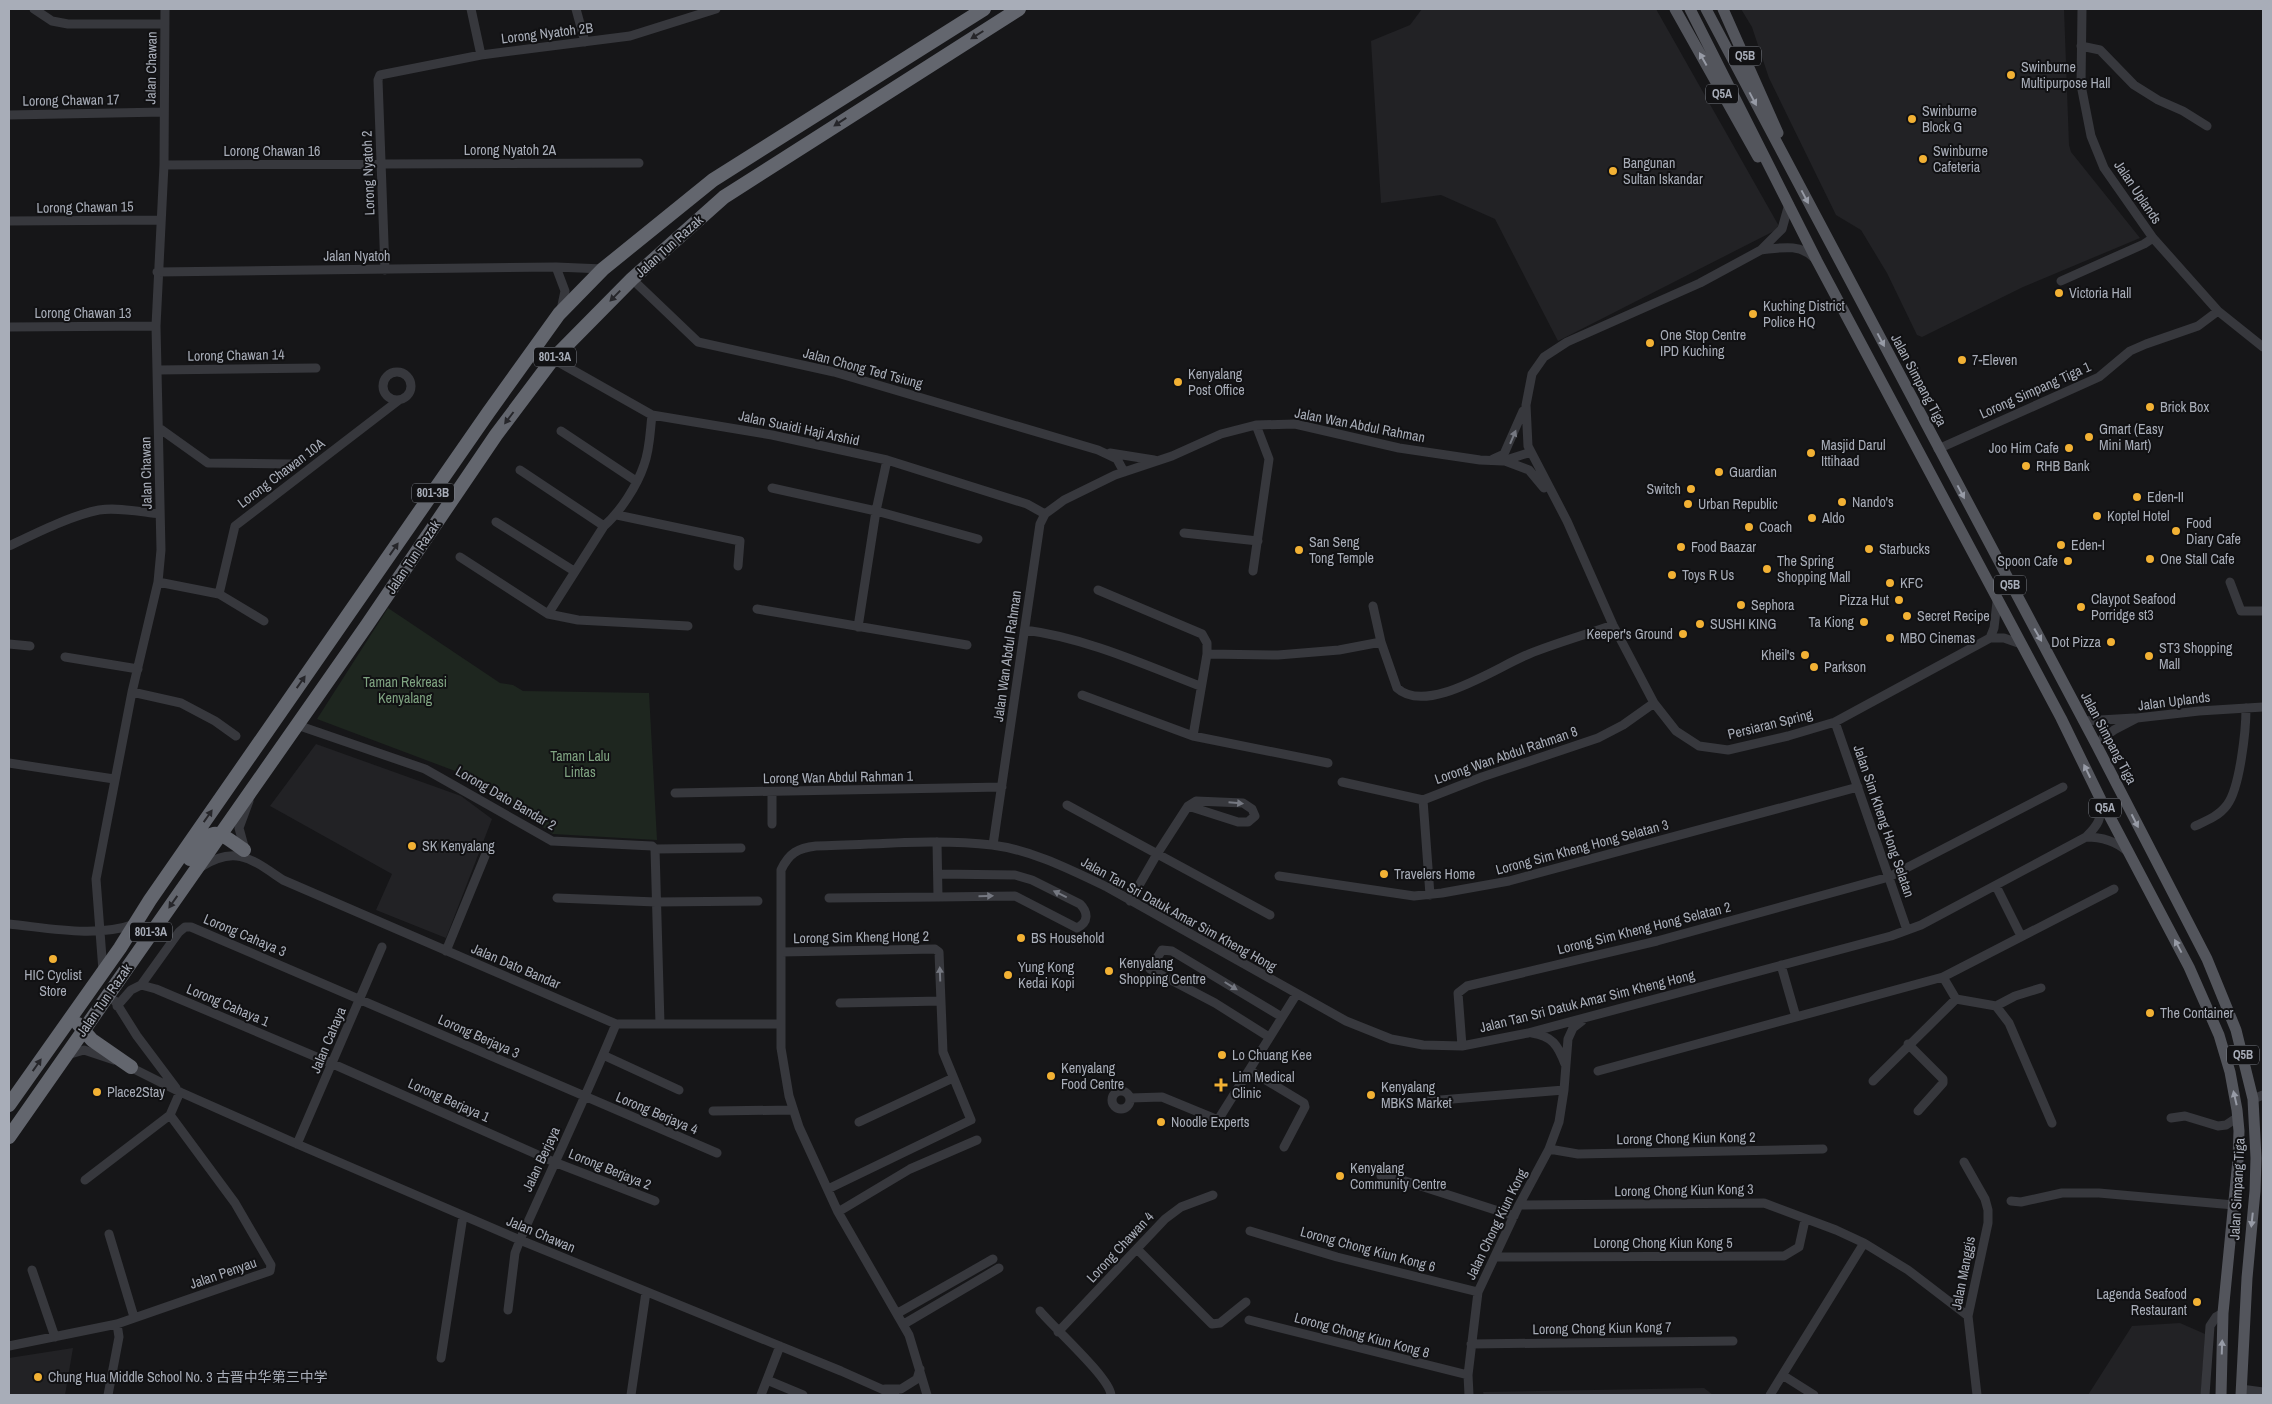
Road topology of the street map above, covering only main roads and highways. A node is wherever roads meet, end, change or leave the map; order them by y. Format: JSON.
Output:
{"nodes":[{"id":1,"x":984,"y":9,"type":"edge"},
{"id":2,"x":1018,"y":9,"type":"edge"},
{"id":3,"x":1675,"y":9,"type":"edge"},
{"id":4,"x":1690,"y":9,"type":"edge"},
{"id":5,"x":1706,"y":9,"type":"edge"},
{"id":6,"x":1723,"y":9,"type":"edge"},
{"id":7,"x":1789,"y":166,"type":"junction"},
{"id":8,"x":1774,"y":175,"type":"junction"},
{"id":9,"x":220,"y":833,"type":"junction"},
{"id":10,"x":244,"y":850,"type":"road end"},
{"id":11,"x":120,"y":948,"type":"junction"},
{"id":12,"x":78,"y":1006,"type":"junction"},
{"id":13,"x":83,"y":1032,"type":"junction"},
{"id":14,"x":136,"y":1070,"type":"road end"},
{"id":15,"x":2258,"y":1097,"type":"edge"},
{"id":16,"x":9,"y":1105,"type":"edge"},
{"id":17,"x":9,"y":1137,"type":"edge"},
{"id":18,"x":2259,"y":1192,"type":"edge"},
{"id":19,"x":2241,"y":1392,"type":"edge"},
{"id":20,"x":2221,"y":1395,"type":"edge"}],
"edges":[{"from":11,"to":1,"type":"highway","name":"Jalan Tun Razak","number":"801-3B","one_way":true},
{"from":2,"to":9,"type":"highway","name":"Jalan Tun Razak","number":"801-3A","one_way":true},
{"from":8,"to":3,"type":"main road","number":"Q5A","one_way":true},
{"from":4,"to":8,"type":"main road","name":"Jalan Simpang Tiga","number":"Q5A"},
{"from":5,"to":7,"type":"main road","name":"Jalan Simpang Tiga","number":"Q5B","one_way":true},
{"from":6,"to":7,"type":"main road","number":"Q5B"},
{"from":7,"to":15,"type":"main road","name":"Jalan Simpang Tiga","number":"Q5B","one_way":true},
{"from":20,"to":8,"type":"main road","name":"Jalan Simpang Tiga","number":"Q5A","one_way":true},
{"from":9,"to":10,"type":"highway"},
{"from":9,"to":11,"type":"highway"},
{"from":9,"to":13,"type":"highway","name":"Jalan Tun Razak","number":"801-3A","one_way":true},
{"from":11,"to":12,"type":"highway","name":"Jalan Tun Razak","number":"801-3B"},
{"from":12,"to":13,"type":"highway"},
{"from":16,"to":12,"type":"highway","name":"Jalan Tun Razak","number":"801-3B","one_way":true},
{"from":13,"to":14,"type":"highway"},
{"from":13,"to":17,"type":"highway","name":"Jalan Tun Razak","number":"801-3A"},
{"from":15,"to":18,"type":"main road","name":"Jalan Simpang Tiga","number":"Q5B"},
{"from":18,"to":19,"type":"main road","name":"Jalan Simpang Tiga","number":"Q5B","one_way":true}]}
